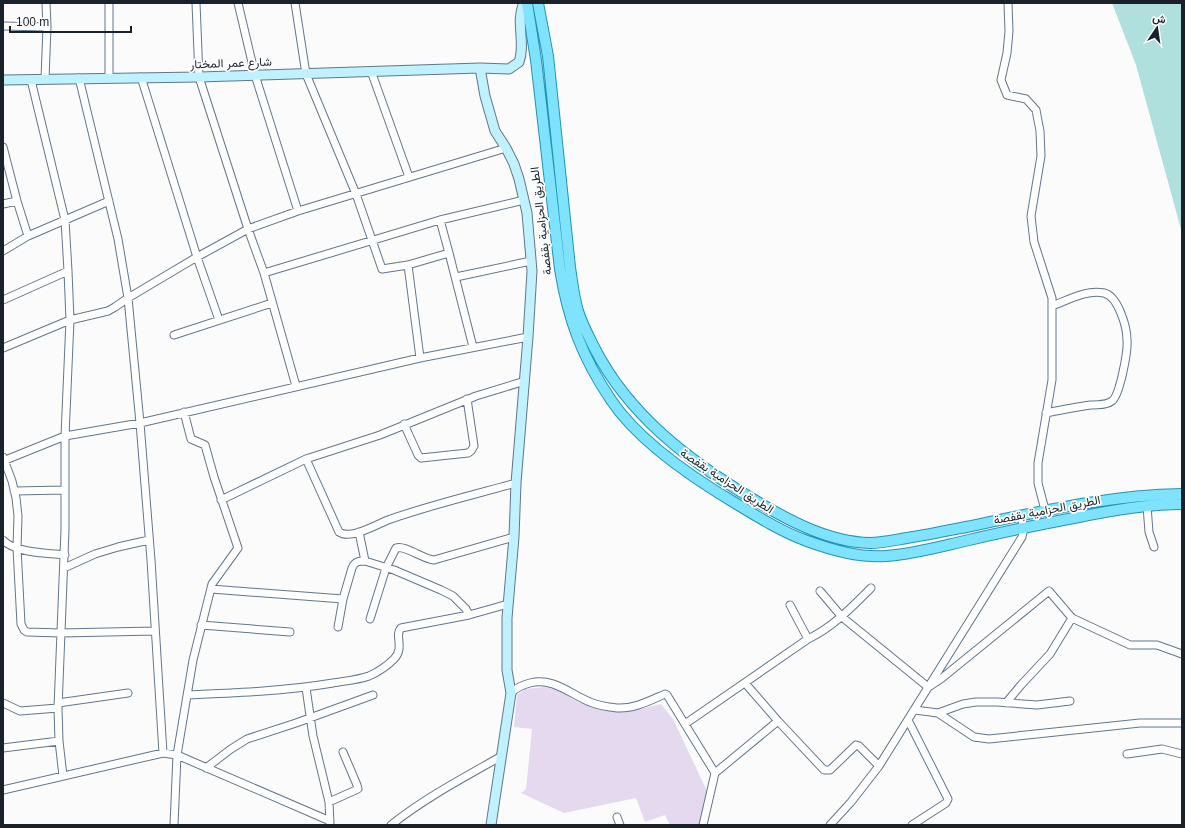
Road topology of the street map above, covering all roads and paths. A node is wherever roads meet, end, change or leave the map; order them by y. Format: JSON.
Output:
{"nodes":[{"id":1,"x":46,"y":3,"type":"edge"},
{"id":2,"x":109,"y":3,"type":"edge"},
{"id":3,"x":196,"y":3,"type":"edge"},
{"id":4,"x":238,"y":3,"type":"edge"},
{"id":5,"x":296,"y":3,"type":"edge"},
{"id":6,"x":525,"y":3,"type":"edge"},
{"id":7,"x":538,"y":3,"type":"edge"},
{"id":8,"x":1008,"y":3,"type":"edge"},
{"id":9,"x":3,"y":26,"type":"edge"},
{"id":10,"x":47,"y":26,"type":"junction"},
{"id":11,"x":480,"y":68,"type":"junction"},
{"id":12,"x":371,"y":71,"type":"junction"},
{"id":13,"x":255,"y":74,"type":"junction"},
{"id":14,"x":306,"y":74,"type":"junction"},
{"id":15,"x":199,"y":76,"type":"junction"},
{"id":16,"x":80,"y":78,"type":"junction"},
{"id":17,"x":110,"y":78,"type":"junction"},
{"id":18,"x":141,"y":78,"type":"junction"},
{"id":19,"x":46,"y":79,"type":"junction"},
{"id":20,"x":3,"y":80,"type":"edge"},
{"id":21,"x":31,"y":80,"type":"junction"},
{"id":22,"x":3,"y":147,"type":"edge"},
{"id":23,"x":506,"y":148,"type":"junction"},
{"id":24,"x":409,"y":177,"type":"junction"},
{"id":25,"x":356,"y":194,"type":"junction"},
{"id":26,"x":524,"y":200,"type":"junction"},
{"id":27,"x":17,"y":201,"type":"junction"},
{"id":28,"x":109,"y":201,"type":"junction"},
{"id":29,"x":3,"y":204,"type":"edge"},
{"id":30,"x":298,"y":211,"type":"junction"},
{"id":31,"x":65,"y":220,"type":"junction"},
{"id":32,"x":440,"y":220,"type":"junction"},
{"id":33,"x":248,"y":228,"type":"junction"},
{"id":34,"x":28,"y":236,"type":"junction"},
{"id":35,"x":372,"y":241,"type":"junction"},
{"id":36,"x":3,"y":251,"type":"edge"},
{"id":37,"x":450,"y":253,"type":"junction"},
{"id":38,"x":197,"y":257,"type":"junction"},
{"id":39,"x":532,"y":261,"type":"junction"},
{"id":40,"x":408,"y":265,"type":"junction"},
{"id":41,"x":68,"y":270,"type":"junction"},
{"id":42,"x":264,"y":274,"type":"junction"},
{"id":43,"x":456,"y":277,"type":"junction"},
{"id":44,"x":128,"y":298,"type":"junction"},
{"id":45,"x":3,"y":300,"type":"edge"},
{"id":46,"x":272,"y":302,"type":"junction"},
{"id":47,"x":1052,"y":306,"type":"junction"},
{"id":48,"x":70,"y":320,"type":"junction"},
{"id":49,"x":219,"y":320,"type":"junction"},
{"id":50,"x":174,"y":335,"type":"dead end"},
{"id":51,"x":528,"y":337,"type":"junction"},
{"id":52,"x":473,"y":347,"type":"junction"},
{"id":53,"x":3,"y":348,"type":"edge"},
{"id":54,"x":420,"y":358,"type":"junction"},
{"id":55,"x":525,"y":381,"type":"junction"},
{"id":56,"x":296,"y":386,"type":"junction"},
{"id":57,"x":467,"y":399,"type":"junction"},
{"id":58,"x":184,"y":412,"type":"junction"},
{"id":59,"x":1046,"y":413,"type":"junction"},
{"id":60,"x":140,"y":423,"type":"junction"},
{"id":61,"x":404,"y":424,"type":"junction"},
{"id":62,"x":65,"y":436,"type":"junction"},
{"id":63,"x":3,"y":459,"type":"edge"},
{"id":64,"x":306,"y":459,"type":"junction"},
{"id":65,"x":516,"y":483,"type":"junction"},
{"id":66,"x":65,"y":490,"type":"junction"},
{"id":67,"x":14,"y":491,"type":"junction"},
{"id":68,"x":1182,"y":494,"type":"edge"},
{"id":69,"x":221,"y":500,"type":"junction"},
{"id":70,"x":1182,"y":504,"type":"edge"},
{"id":71,"x":1147,"y":506,"type":"junction"},
{"id":72,"x":1045,"y":510,"type":"junction"},
{"id":73,"x":1020,"y":515,"type":"junction"},
{"id":74,"x":1024,"y":527,"type":"junction"},
{"id":75,"x":359,"y":532,"type":"junction"},
{"id":76,"x":514,"y":536,"type":"junction"},
{"id":77,"x":3,"y":540,"type":"edge"},
{"id":78,"x":149,"y":540,"type":"junction"},
{"id":79,"x":1154,"y":547,"type":"dead end"},
{"id":80,"x":17,"y":548,"type":"junction"},
{"id":81,"x":65,"y":555,"type":"junction"},
{"id":82,"x":365,"y":561,"type":"junction"},
{"id":83,"x":64,"y":568,"type":"junction"},
{"id":84,"x":386,"y":568,"type":"junction"},
{"id":85,"x":871,"y":588,"type":"dead end"},
{"id":86,"x":211,"y":589,"type":"junction"},
{"id":87,"x":820,"y":591,"type":"dead end"},
{"id":88,"x":343,"y":599,"type":"junction"},
{"id":89,"x":508,"y":604,"type":"junction"},
{"id":90,"x":790,"y":606,"type":"dead end"},
{"id":91,"x":469,"y":615,"type":"junction"},
{"id":92,"x":842,"y":617,"type":"junction"},
{"id":93,"x":1072,"y":618,"type":"junction"},
{"id":94,"x":370,"y":619,"type":"dead end"},
{"id":95,"x":201,"y":625,"type":"junction"},
{"id":96,"x":338,"y":627,"type":"dead end"},
{"id":97,"x":155,"y":631,"type":"junction"},
{"id":98,"x":290,"y":632,"type":"dead end"},
{"id":99,"x":61,"y":633,"type":"junction"},
{"id":100,"x":808,"y":639,"type":"junction"},
{"id":101,"x":1182,"y":654,"type":"edge"},
{"id":102,"x":745,"y":683,"type":"junction"},
{"id":103,"x":928,"y":687,"type":"junction"},
{"id":104,"x":306,"y":688,"type":"junction"},
{"id":105,"x":128,"y":693,"type":"dead end"},
{"id":106,"x":511,"y":694,"type":"junction"},
{"id":107,"x":373,"y":695,"type":"dead end"},
{"id":108,"x":187,"y":696,"type":"junction"},
{"id":109,"x":1070,"y":701,"type":"dead end"},
{"id":110,"x":3,"y":703,"type":"edge"},
{"id":111,"x":1006,"y":703,"type":"junction"},
{"id":112,"x":58,"y":705,"type":"junction"},
{"id":113,"x":915,"y":710,"type":"junction"},
{"id":114,"x":938,"y":713,"type":"junction"},
{"id":115,"x":311,"y":718,"type":"junction"},
{"id":116,"x":908,"y":720,"type":"junction"},
{"id":117,"x":778,"y":721,"type":"junction"},
{"id":118,"x":1182,"y":723,"type":"edge"},
{"id":119,"x":685,"y":724,"type":"junction"},
{"id":120,"x":58,"y":741,"type":"junction"},
{"id":121,"x":3,"y":748,"type":"edge"},
{"id":122,"x":343,"y":752,"type":"dead end"},
{"id":123,"x":163,"y":753,"type":"junction"},
{"id":124,"x":1127,"y":754,"type":"dead end"},
{"id":125,"x":1182,"y":754,"type":"edge"},
{"id":126,"x":177,"y":755,"type":"junction"},
{"id":127,"x":500,"y":757,"type":"junction"},
{"id":128,"x":879,"y":766,"type":"junction"},
{"id":129,"x":206,"y":768,"type":"junction"},
{"id":130,"x":715,"y":773,"type":"junction"},
{"id":131,"x":63,"y":776,"type":"junction"},
{"id":132,"x":3,"y":790,"type":"edge"},
{"id":133,"x":329,"y":802,"type":"junction"},
{"id":134,"x":618,"y":817,"type":"dead end"},
{"id":135,"x":330,"y":823,"type":"edge"},
{"id":136,"x":174,"y":825,"type":"edge"},
{"id":137,"x":392,"y":825,"type":"edge"},
{"id":138,"x":491,"y":825,"type":"edge"},
{"id":139,"x":620,"y":825,"type":"edge"},
{"id":140,"x":703,"y":825,"type":"edge"},
{"id":141,"x":830,"y":825,"type":"edge"},
{"id":142,"x":912,"y":825,"type":"edge"}],
"edges":[{"from":1,"to":10,"type":"street"},
{"from":2,"to":17,"type":"street"},
{"from":3,"to":15,"type":"street"},
{"from":4,"to":13,"type":"street"},
{"from":5,"to":14,"type":"street"},
{"from":6,"to":11,"type":"street","name":"شارع عمر المختار"},
{"from":6,"to":74,"type":"main road","name":"الطريق الحزامية بقفصة"},
{"from":7,"to":73,"type":"main road","name":"الطريق الحزامية بقفصة"},
{"from":8,"to":47,"type":"street"},
{"from":9,"to":10,"type":"street"},
{"from":10,"to":19,"type":"street"},
{"from":11,"to":12,"type":"street","name":"شارع عمر المختار"},
{"from":11,"to":23,"type":"street"},
{"from":12,"to":14,"type":"street","name":"شارع عمر المختار"},
{"from":12,"to":24,"type":"street"},
{"from":13,"to":14,"type":"street","name":"شارع عمر المختار"},
{"from":13,"to":15,"type":"street","name":"شارع عمر المختار"},
{"from":13,"to":30,"type":"street"},
{"from":14,"to":25,"type":"street"},
{"from":15,"to":18,"type":"street","name":"شارع عمر المختار"},
{"from":15,"to":33,"type":"street"},
{"from":16,"to":17,"type":"street","name":"شارع عمر المختار"},
{"from":16,"to":19,"type":"street","name":"شارع عمر المختار"},
{"from":16,"to":28,"type":"street"},
{"from":17,"to":18,"type":"street","name":"شارع عمر المختار"},
{"from":18,"to":38,"type":"street"},
{"from":19,"to":21,"type":"street","name":"شارع عمر المختار"},
{"from":20,"to":21,"type":"street","name":"شارع عمر المختار"},
{"from":21,"to":31,"type":"street"},
{"from":22,"to":27,"type":"street"},
{"from":23,"to":24,"type":"street"},
{"from":23,"to":26,"type":"street"},
{"from":24,"to":25,"type":"street"},
{"from":25,"to":30,"type":"street"},
{"from":25,"to":35,"type":"street"},
{"from":26,"to":32,"type":"street"},
{"from":26,"to":39,"type":"street"},
{"from":27,"to":29,"type":"street"},
{"from":27,"to":34,"type":"street"},
{"from":28,"to":31,"type":"street"},
{"from":28,"to":44,"type":"street"},
{"from":30,"to":33,"type":"street"},
{"from":31,"to":34,"type":"street"},
{"from":31,"to":41,"type":"street"},
{"from":32,"to":35,"type":"street"},
{"from":32,"to":37,"type":"street"},
{"from":33,"to":38,"type":"street"},
{"from":33,"to":42,"type":"street"},
{"from":34,"to":36,"type":"street"},
{"from":35,"to":40,"type":"street"},
{"from":35,"to":42,"type":"street"},
{"from":37,"to":40,"type":"street"},
{"from":37,"to":43,"type":"street"},
{"from":38,"to":44,"type":"street"},
{"from":38,"to":49,"type":"street"},
{"from":39,"to":43,"type":"street"},
{"from":39,"to":51,"type":"street"},
{"from":40,"to":54,"type":"street"},
{"from":41,"to":45,"type":"street"},
{"from":41,"to":48,"type":"street"},
{"from":42,"to":46,"type":"street"},
{"from":43,"to":52,"type":"street"},
{"from":44,"to":48,"type":"street"},
{"from":44,"to":60,"type":"street"},
{"from":46,"to":49,"type":"street"},
{"from":46,"to":56,"type":"street"},
{"from":47,"to":59,"type":"street"},
{"from":47,"to":59,"type":"street"},
{"from":48,"to":53,"type":"street"},
{"from":48,"to":62,"type":"street"},
{"from":49,"to":50,"type":"street"},
{"from":51,"to":52,"type":"street"},
{"from":51,"to":55,"type":"street"},
{"from":52,"to":54,"type":"street"},
{"from":54,"to":56,"type":"street"},
{"from":55,"to":57,"type":"street"},
{"from":55,"to":65,"type":"street"},
{"from":56,"to":58,"type":"street"},
{"from":57,"to":61,"type":"street"},
{"from":57,"to":61,"type":"street"},
{"from":58,"to":60,"type":"street"},
{"from":58,"to":69,"type":"street"},
{"from":59,"to":72,"type":"street"},
{"from":60,"to":62,"type":"street"},
{"from":60,"to":78,"type":"street"},
{"from":61,"to":64,"type":"street"},
{"from":62,"to":63,"type":"street"},
{"from":62,"to":66,"type":"street"},
{"from":63,"to":67,"type":"street"},
{"from":64,"to":69,"type":"street"},
{"from":64,"to":75,"type":"street"},
{"from":65,"to":75,"type":"street"},
{"from":65,"to":76,"type":"street"},
{"from":66,"to":67,"type":"street"},
{"from":66,"to":81,"type":"street"},
{"from":67,"to":80,"type":"street"},
{"from":68,"to":72,"type":"main road","name":"الطريق الحزامية بقفصة"},
{"from":69,"to":86,"type":"street"},
{"from":70,"to":71,"type":"main road","name":"الطريق الحزامية بقفصة"},
{"from":71,"to":74,"type":"main road","name":"الطريق الحزامية بقفصة"},
{"from":71,"to":79,"type":"street"},
{"from":72,"to":73,"type":"main road","name":"الطريق الحزامية بقفصة"},
{"from":73,"to":74,"type":"street"},
{"from":74,"to":103,"type":"street"},
{"from":75,"to":82,"type":"street"},
{"from":76,"to":84,"type":"street"},
{"from":76,"to":89,"type":"street"},
{"from":77,"to":80,"type":"street"},
{"from":78,"to":83,"type":"street"},
{"from":78,"to":97,"type":"street"},
{"from":80,"to":81,"type":"street"},
{"from":80,"to":99,"type":"street"},
{"from":81,"to":83,"type":"street"},
{"from":82,"to":84,"type":"street"},
{"from":82,"to":88,"type":"street"},
{"from":83,"to":99,"type":"street"},
{"from":84,"to":91,"type":"street"},
{"from":84,"to":94,"type":"street"},
{"from":85,"to":92,"type":"street"},
{"from":86,"to":88,"type":"street"},
{"from":86,"to":95,"type":"street"},
{"from":87,"to":92,"type":"street"},
{"from":88,"to":96,"type":"street"},
{"from":89,"to":91,"type":"street"},
{"from":89,"to":106,"type":"street"},
{"from":90,"to":100,"type":"street"},
{"from":91,"to":104,"type":"street"},
{"from":92,"to":100,"type":"street"},
{"from":92,"to":103,"type":"street"},
{"from":93,"to":101,"type":"street"},
{"from":93,"to":103,"type":"street"},
{"from":93,"to":111,"type":"street"},
{"from":95,"to":98,"type":"street"},
{"from":95,"to":108,"type":"street"},
{"from":97,"to":99,"type":"street"},
{"from":97,"to":123,"type":"street"},
{"from":99,"to":112,"type":"street"},
{"from":100,"to":102,"type":"street"},
{"from":102,"to":117,"type":"street"},
{"from":102,"to":119,"type":"street"},
{"from":103,"to":113,"type":"street"},
{"from":104,"to":108,"type":"street"},
{"from":104,"to":115,"type":"street"},
{"from":105,"to":112,"type":"street"},
{"from":106,"to":119,"type":"street"},
{"from":106,"to":127,"type":"street"},
{"from":107,"to":115,"type":"street"},
{"from":108,"to":126,"type":"street"},
{"from":109,"to":111,"type":"street"},
{"from":110,"to":112,"type":"street"},
{"from":111,"to":114,"type":"street"},
{"from":112,"to":120,"type":"street"},
{"from":113,"to":114,"type":"street"},
{"from":113,"to":116,"type":"street"},
{"from":114,"to":118,"type":"street"},
{"from":115,"to":129,"type":"street"},
{"from":115,"to":133,"type":"street"},
{"from":116,"to":128,"type":"street"},
{"from":116,"to":142,"type":"street"},
{"from":117,"to":128,"type":"street"},
{"from":117,"to":130,"type":"street"},
{"from":119,"to":130,"type":"street"},
{"from":120,"to":121,"type":"street"},
{"from":120,"to":131,"type":"street"},
{"from":122,"to":133,"type":"street"},
{"from":123,"to":126,"type":"street"},
{"from":123,"to":131,"type":"street"},
{"from":124,"to":125,"type":"street"},
{"from":126,"to":129,"type":"street"},
{"from":126,"to":136,"type":"street"},
{"from":127,"to":137,"type":"street"},
{"from":127,"to":138,"type":"street"},
{"from":128,"to":141,"type":"street"},
{"from":129,"to":135,"type":"street"},
{"from":130,"to":140,"type":"street"},
{"from":131,"to":132,"type":"street"},
{"from":133,"to":135,"type":"street"},
{"from":134,"to":139,"type":"street"}]}
